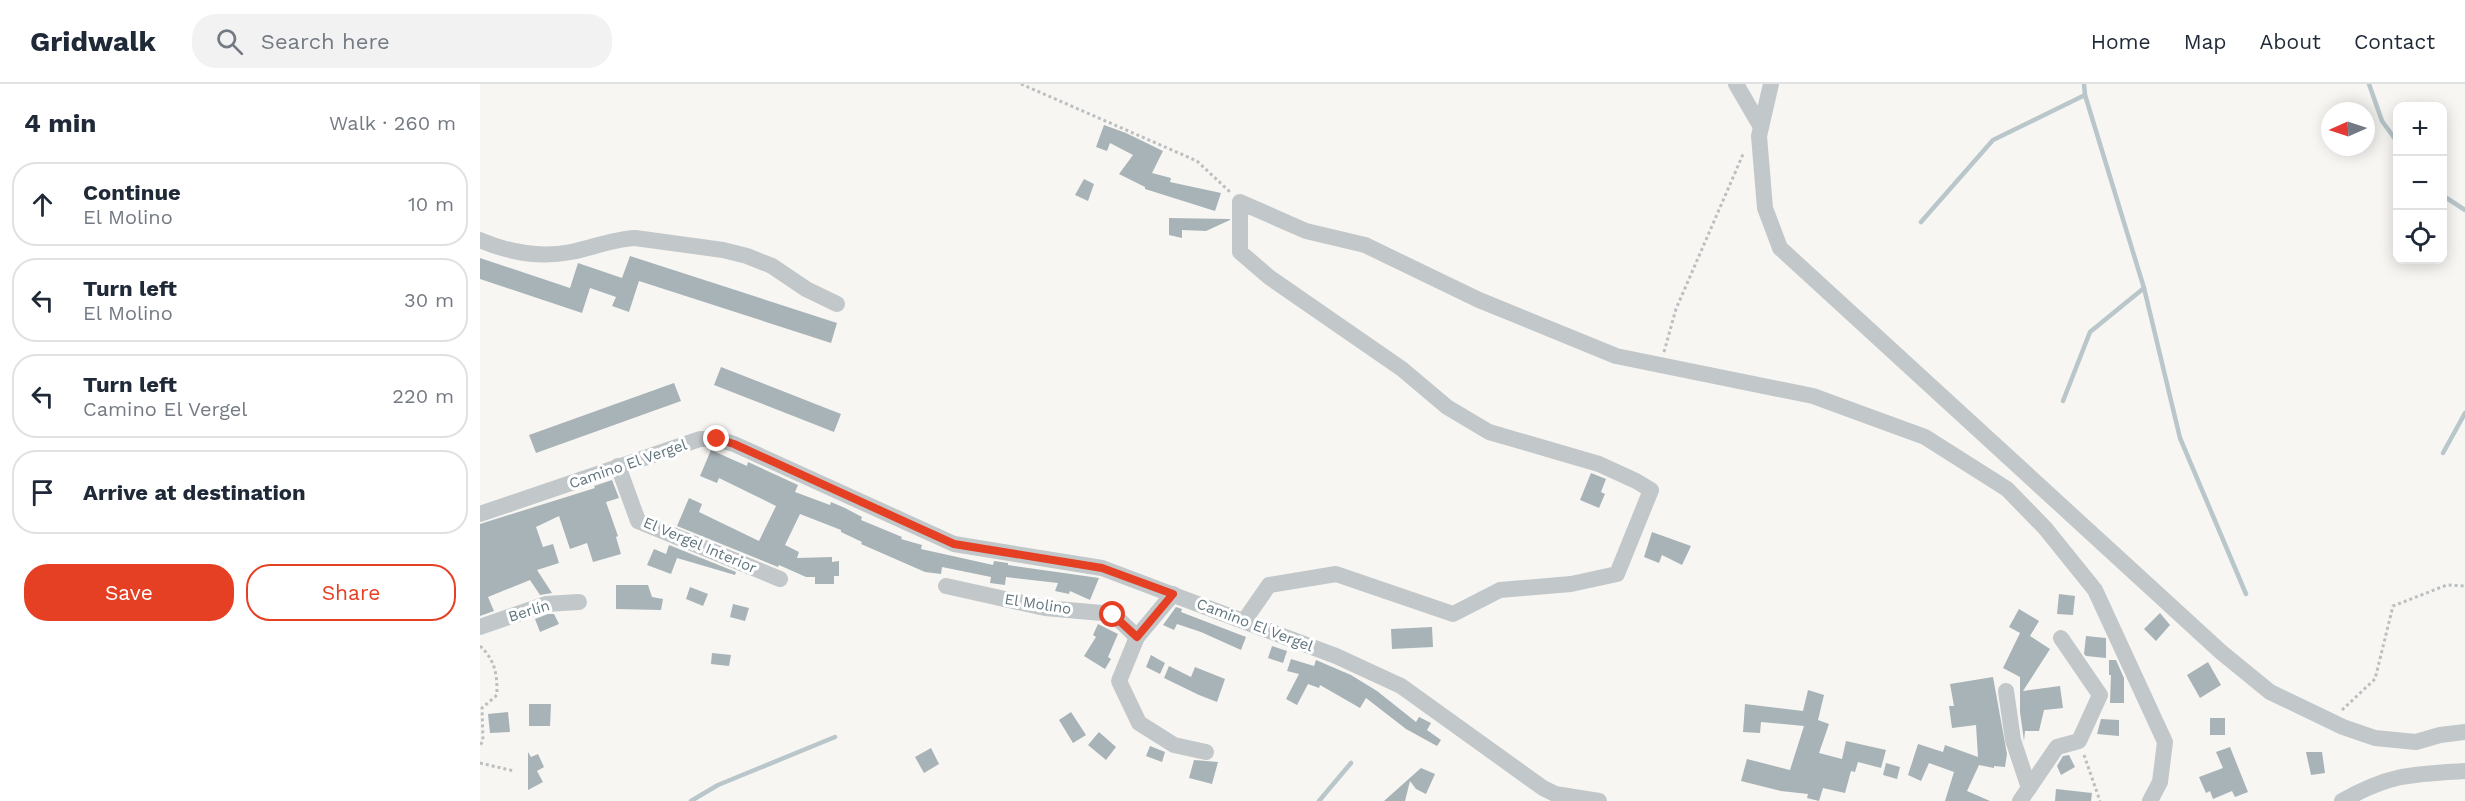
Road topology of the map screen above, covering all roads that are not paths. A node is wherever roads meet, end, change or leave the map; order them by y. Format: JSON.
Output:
{"nodes":[{"id":1,"x":1736,"y":84,"type":"edge"},
{"id":2,"x":1771,"y":84,"type":"edge"},
{"id":3,"x":1760,"y":132,"type":"junction"},
{"id":4,"x":480,"y":240,"type":"edge"},
{"id":5,"x":837,"y":304,"type":"dead end"},
{"id":6,"x":618,"y":466,"type":"junction"},
{"id":7,"x":480,"y":514,"type":"edge"},
{"id":8,"x":780,"y":579,"type":"dead end"},
{"id":9,"x":946,"y":586,"type":"dead end"},
{"id":10,"x":1173,"y":594,"type":"junction"},
{"id":11,"x":579,"y":602,"type":"dead end"},
{"id":12,"x":1244,"y":621,"type":"junction"},
{"id":13,"x":480,"y":627,"type":"edge"},
{"id":14,"x":1137,"y":637,"type":"junction"},
{"id":15,"x":2061,"y":638,"type":"dead end"},
{"id":16,"x":2006,"y":690,"type":"dead end"},
{"id":17,"x":2465,"y":732,"type":"edge"},
{"id":18,"x":1206,"y":752,"type":"dead end"},
{"id":19,"x":2465,"y":771,"type":"edge"},
{"id":20,"x":2024,"y":794,"type":"edge"},
{"id":21,"x":1540,"y":795,"type":"edge"},
{"id":22,"x":1599,"y":801,"type":"edge"},
{"id":23,"x":2150,"y":801,"type":"edge"},
{"id":24,"x":2342,"y":801,"type":"edge"}],
"edges":[{"from":1,"to":3,"type":"street"},
{"from":2,"to":3,"type":"street"},
{"from":3,"to":17,"type":"street"},
{"from":4,"to":5,"type":"street"},
{"from":6,"to":7,"type":"street","name":"Camino El Vergel"},
{"from":6,"to":8,"type":"street","name":"El Vergel Interior"},
{"from":6,"to":10,"type":"street","name":"Camino El Vergel"},
{"from":9,"to":14,"type":"street","name":"El Molino"},
{"from":10,"to":12,"type":"street","name":"Camino El Vergel"},
{"from":10,"to":14,"type":"street"},
{"from":11,"to":13,"type":"street","name":"Berlín"},
{"from":12,"to":21,"type":"street","name":"Camino El Vergel"},
{"from":12,"to":23,"type":"street"},
{"from":14,"to":18,"type":"street"},
{"from":15,"to":20,"type":"street"},
{"from":16,"to":20,"type":"street"},
{"from":19,"to":24,"type":"street"},
{"from":21,"to":22,"type":"street","name":"Camino El Vergel"}]}
